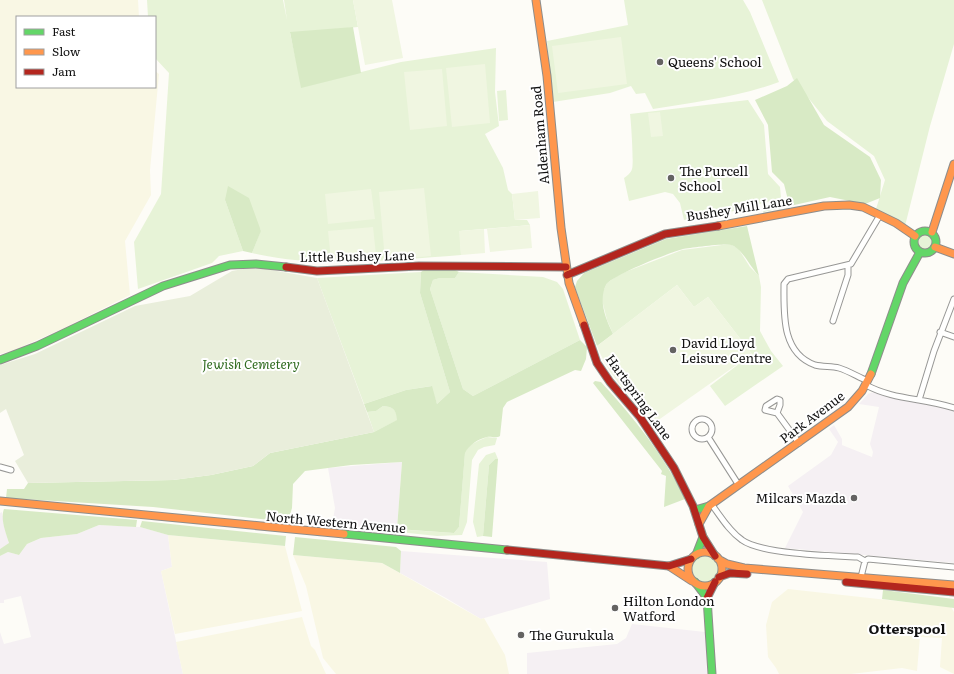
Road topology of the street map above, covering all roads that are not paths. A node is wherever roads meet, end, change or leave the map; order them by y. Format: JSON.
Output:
{"nodes":[{"id":1,"x":536,"y":0,"type":"edge"},
{"id":2,"x":953,"y":168,"type":"edge"},
{"id":3,"x":880,"y":215,"type":"junction"},
{"id":4,"x":932,"y":232,"type":"junction"},
{"id":5,"x":915,"y":236,"type":"junction"},
{"id":6,"x":935,"y":247,"type":"junction"},
{"id":7,"x":920,"y":252,"type":"junction"},
{"id":8,"x":954,"y":254,"type":"edge"},
{"id":9,"x":848,"y":265,"type":"junction"},
{"id":10,"x":567,"y":271,"type":"junction"},
{"id":11,"x":954,"y":299,"type":"edge"},
{"id":12,"x":833,"y":321,"type":"dead end"},
{"id":13,"x":940,"y":332,"type":"junction"},
{"id":14,"x":954,"y":337,"type":"edge"},
{"id":15,"x":0,"y":360,"type":"edge"},
{"id":16,"x":867,"y":383,"type":"junction"},
{"id":17,"x":919,"y":400,"type":"junction"},
{"id":18,"x":954,"y":408,"type":"edge"},
{"id":19,"x":777,"y":413,"type":"dead end"},
{"id":20,"x":708,"y":437,"type":"junction"},
{"id":21,"x":798,"y":443,"type":"junction"},
{"id":22,"x":0,"y":467,"type":"edge"},
{"id":23,"x":11,"y":470,"type":"dead end"},
{"id":24,"x":738,"y":484,"type":"junction"},
{"id":25,"x":0,"y":501,"type":"edge"},
{"id":26,"x":710,"y":506,"type":"junction"},
{"id":27,"x":695,"y":510,"type":"junction"},
{"id":28,"x":699,"y":524,"type":"junction"},
{"id":29,"x":703,"y":537,"type":"junction"},
{"id":30,"x":693,"y":557,"type":"junction"},
{"id":31,"x":717,"y":558,"type":"junction"},
{"id":32,"x":865,"y":561,"type":"junction"},
{"id":33,"x":669,"y":566,"type":"junction"},
{"id":34,"x":954,"y":567,"type":"edge"},
{"id":35,"x":861,"y":577,"type":"junction"},
{"id":36,"x":717,"y":580,"type":"junction"},
{"id":37,"x":694,"y":582,"type":"junction"},
{"id":38,"x":954,"y":584,"type":"edge"},
{"id":39,"x":954,"y":592,"type":"edge"},
{"id":40,"x":707,"y":598,"type":"junction"},
{"id":41,"x":712,"y":674,"type":"edge"}],
"edges":[{"from":1,"to":10,"type":"main road","name":"Aldenham Road"},
{"from":2,"to":4,"type":"main road"},
{"from":3,"to":5,"type":"main road","name":"Bushey Mill Lane"},
{"from":3,"to":9,"type":"street"},
{"from":3,"to":10,"type":"main road","name":"Bushey Mill Lane"},
{"from":4,"to":5,"type":"main road"},
{"from":4,"to":6,"type":"main road"},
{"from":5,"to":7,"type":"main road"},
{"from":6,"to":7,"type":"main road"},
{"from":6,"to":8,"type":"main road"},
{"from":7,"to":16,"type":"main road","name":"Park Avenue"},
{"from":9,"to":12,"type":"street"},
{"from":9,"to":16,"type":"street"},
{"from":10,"to":15,"type":"main road","name":"Little Bushey Lane"},
{"from":10,"to":27,"type":"main road","name":"Hartspring Lane"},
{"from":11,"to":13,"type":"street"},
{"from":13,"to":14,"type":"street"},
{"from":13,"to":17,"type":"street"},
{"from":16,"to":17,"type":"street"},
{"from":16,"to":21,"type":"main road","name":"Park Avenue"},
{"from":17,"to":18,"type":"street"},
{"from":19,"to":21,"type":"street"},
{"from":20,"to":20,"type":"street"},
{"from":20,"to":24,"type":"street"},
{"from":21,"to":24,"type":"main road","name":"Park Avenue"},
{"from":22,"to":23,"type":"street"},
{"from":24,"to":26,"type":"main road","name":"Park Avenue"},
{"from":25,"to":33,"type":"main road","name":"North Western Avenue"},
{"from":26,"to":27,"type":"main road","name":"Park Avenue"},
{"from":26,"to":28,"type":"main road","name":"Park Avenue"},
{"from":26,"to":32,"type":"street"},
{"from":27,"to":28,"type":"main road","name":"Hartspring Lane"},
{"from":28,"to":29,"type":"main road","name":"Hartspring Lane"},
{"from":29,"to":30,"type":"main road"},
{"from":29,"to":31,"type":"main road","name":"Hartspring Lane"},
{"from":30,"to":31,"type":"main road"},
{"from":30,"to":33,"type":"main road","name":"North Western Avenue"},
{"from":30,"to":37,"type":"main road"},
{"from":31,"to":35,"type":"main road"},
{"from":31,"to":36,"type":"main road"},
{"from":32,"to":34,"type":"street"},
{"from":32,"to":35,"type":"street"},
{"from":33,"to":37,"type":"main road","name":"North Western Avenue"},
{"from":35,"to":38,"type":"main road"},
{"from":36,"to":37,"type":"main road"},
{"from":36,"to":39,"type":"main road"},
{"from":36,"to":40,"type":"main road"},
{"from":37,"to":40,"type":"main road"},
{"from":40,"to":41,"type":"main road"}]}
